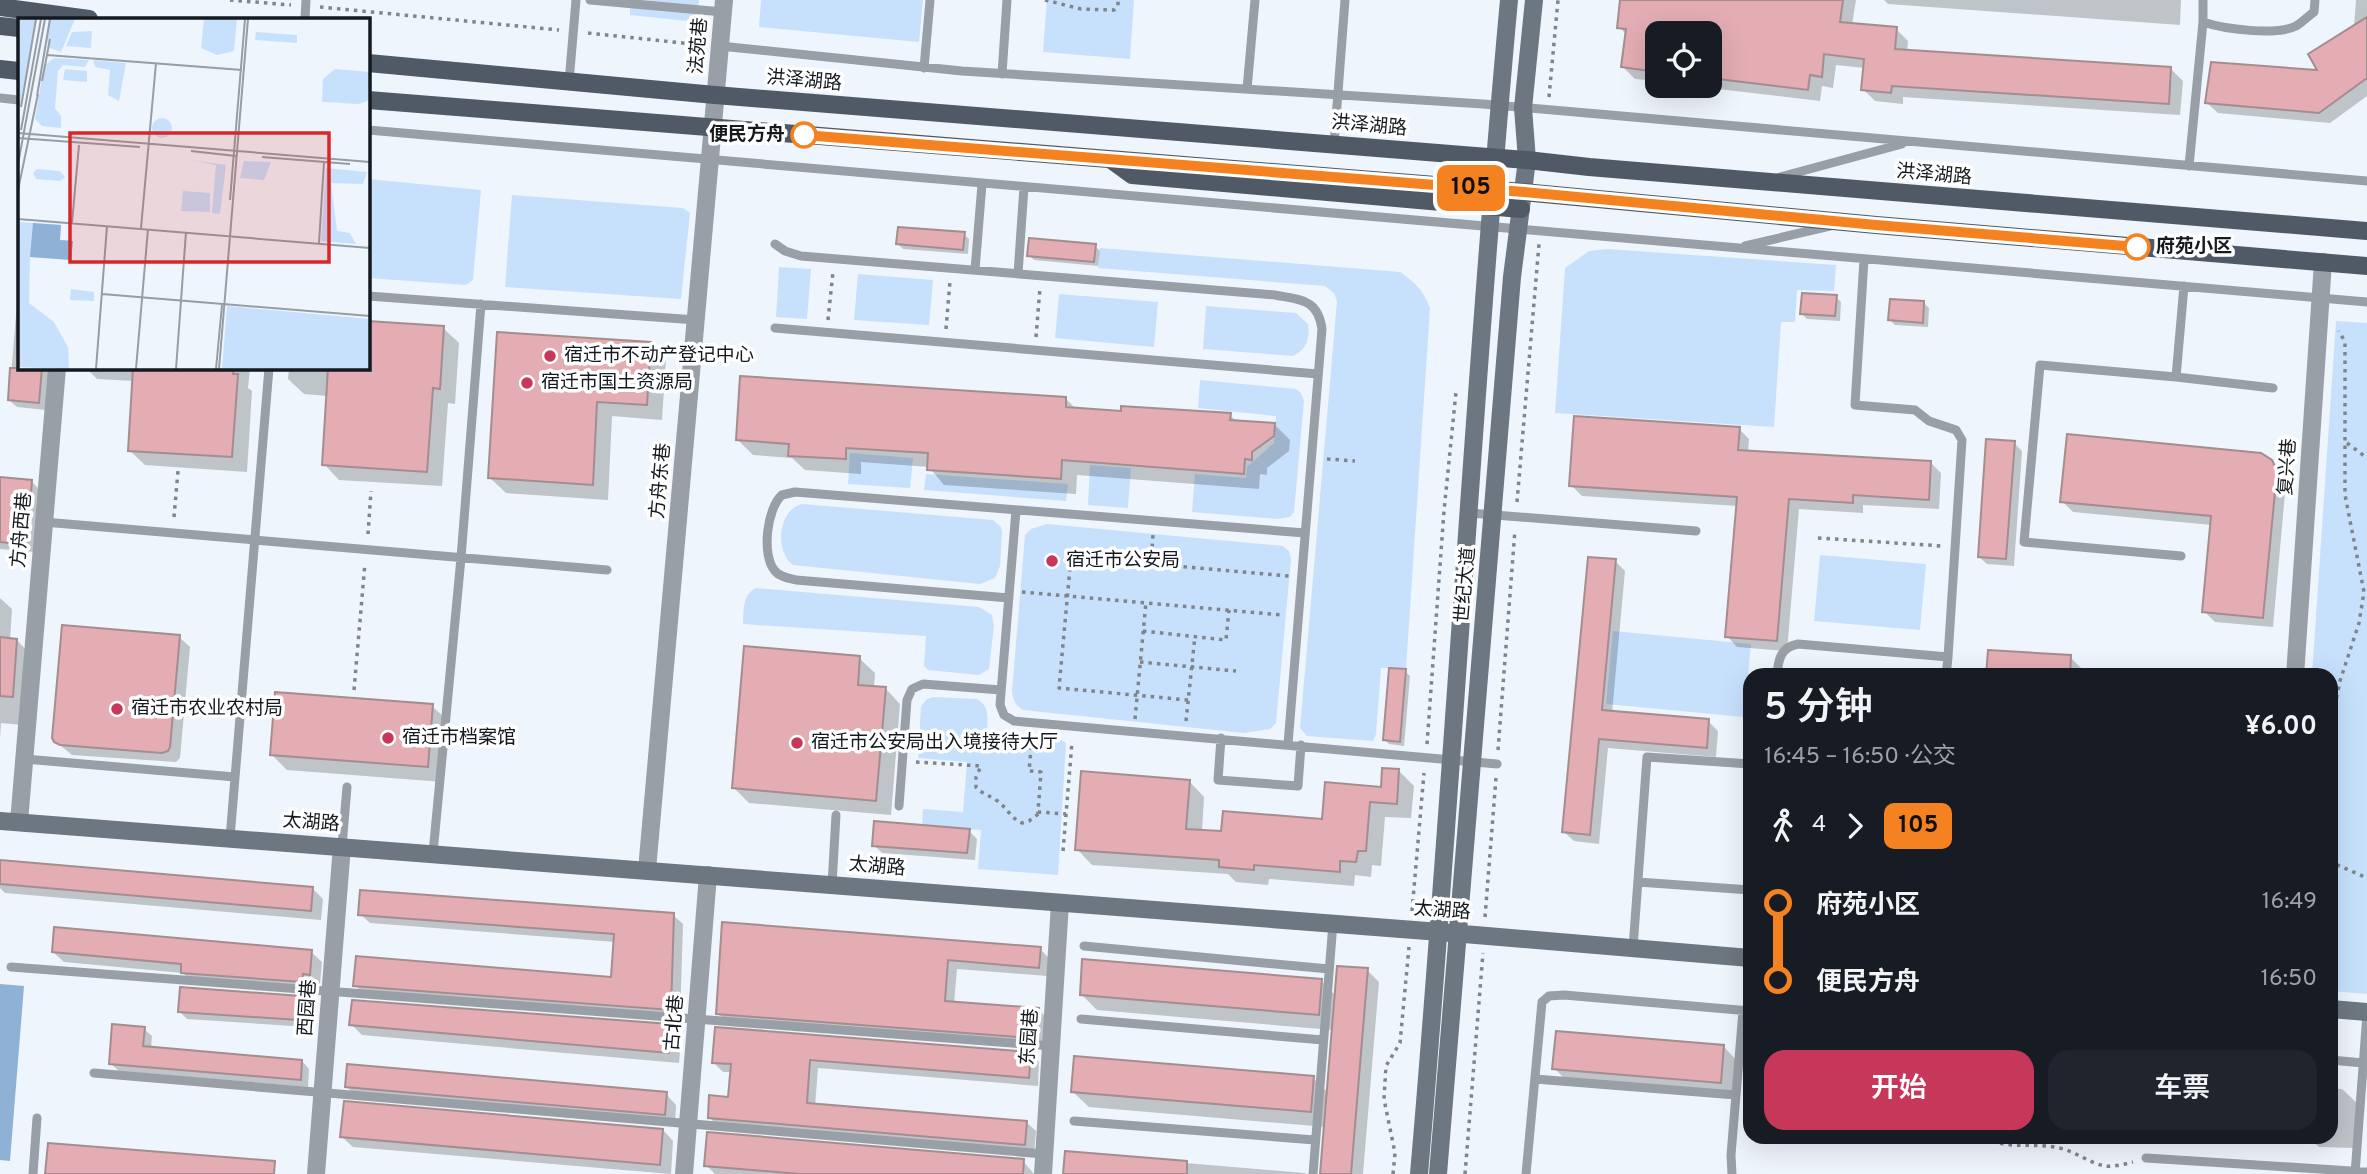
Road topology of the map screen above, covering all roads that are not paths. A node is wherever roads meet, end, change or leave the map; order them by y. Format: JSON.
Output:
{"nodes":[{"id":1,"x":576,"y":0,"type":"edge"},
{"id":2,"x":590,"y":0,"type":"edge"},
{"id":3,"x":930,"y":0,"type":"edge"},
{"id":4,"x":1007,"y":0,"type":"edge"},
{"id":5,"x":1255,"y":0,"type":"edge"},
{"id":6,"x":1345,"y":0,"type":"edge"},
{"id":7,"x":1509,"y":0,"type":"edge"},
{"id":8,"x":1534,"y":0,"type":"edge"},
{"id":9,"x":2203,"y":0,"type":"edge"},
{"id":10,"x":2315,"y":0,"type":"edge"},
{"id":11,"x":723,"y":6,"type":"edge"},
{"id":12,"x":0,"y":7,"type":"edge"},
{"id":13,"x":82,"y":18,"type":"edge"},
{"id":14,"x":2203,"y":22,"type":"junction"},
{"id":15,"x":0,"y":26,"type":"edge"},
{"id":16,"x":18,"y":28,"type":"edge"},
{"id":17,"x":720,"y":47,"type":"junction"},
{"id":18,"x":369,"y":63,"type":"edge"},
{"id":19,"x":924,"y":68,"type":"junction"},
{"id":20,"x":0,"y":69,"type":"edge"},
{"id":21,"x":18,"y":71,"type":"edge"},
{"id":22,"x":1002,"y":74,"type":"junction"},
{"id":23,"x":569,"y":82,"type":"junction"},
{"id":24,"x":1247,"y":89,"type":"junction"},
{"id":25,"x":715,"y":95,"type":"junction"},
{"id":26,"x":1337,"y":95,"type":"junction"},
{"id":27,"x":0,"y":98,"type":"edge"},
{"id":28,"x":18,"y":100,"type":"edge"},
{"id":29,"x":369,"y":100,"type":"edge"},
{"id":30,"x":1500,"y":106,"type":"junction"},
{"id":31,"x":1524,"y":108,"type":"junction"},
{"id":32,"x":712,"y":128,"type":"junction"},
{"id":33,"x":369,"y":130,"type":"edge"},
{"id":34,"x":1910,"y":142,"type":"junction"},
{"id":35,"x":1334,"y":145,"type":"junction"},
{"id":36,"x":1495,"y":157,"type":"junction"},
{"id":37,"x":710,"y":160,"type":"junction"},
{"id":38,"x":1527,"y":160,"type":"junction"},
{"id":39,"x":2189,"y":166,"type":"junction"},
{"id":40,"x":2367,"y":181,"type":"edge"},
{"id":41,"x":1765,"y":182,"type":"junction"},
{"id":42,"x":982,"y":184,"type":"junction"},
{"id":43,"x":1024,"y":187,"type":"junction"},
{"id":44,"x":1492,"y":198,"type":"junction"},
{"id":45,"x":1522,"y":201,"type":"junction"},
{"id":46,"x":1845,"y":222,"type":"junction"},
{"id":47,"x":1490,"y":227,"type":"junction"},
{"id":48,"x":1518,"y":230,"type":"junction"},
{"id":49,"x":2367,"y":231,"type":"edge"},
{"id":50,"x":775,"y":244,"type":"dead end"},
{"id":51,"x":1737,"y":248,"type":"junction"},
{"id":52,"x":1864,"y":259,"type":"junction"},
{"id":53,"x":2323,"y":262,"type":"junction"},
{"id":54,"x":2367,"y":266,"type":"edge"},
{"id":55,"x":975,"y":270,"type":"junction"},
{"id":56,"x":1018,"y":274,"type":"junction"},
{"id":57,"x":2184,"y":286,"type":"junction"},
{"id":58,"x":369,"y":296,"type":"edge"},
{"id":59,"x":2321,"y":298,"type":"junction"},
{"id":60,"x":2367,"y":302,"type":"edge"},
{"id":61,"x":481,"y":304,"type":"junction"},
{"id":62,"x":696,"y":320,"type":"junction"},
{"id":63,"x":775,"y":328,"type":"dead end"},
{"id":64,"x":57,"y":369,"type":"edge"},
{"id":65,"x":269,"y":369,"type":"edge"},
{"id":66,"x":1318,"y":374,"type":"junction"},
{"id":67,"x":2176,"y":377,"type":"junction"},
{"id":68,"x":2273,"y":388,"type":"dead end"},
{"id":69,"x":1017,"y":510,"type":"junction"},
{"id":70,"x":1470,"y":513,"type":"junction"},
{"id":71,"x":1493,"y":513,"type":"junction"},
{"id":72,"x":44,"y":522,"type":"junction"},
{"id":73,"x":1696,"y":531,"type":"dead end"},
{"id":74,"x":1305,"y":533,"type":"junction"},
{"id":75,"x":255,"y":540,"type":"junction"},
{"id":76,"x":2181,"y":556,"type":"dead end"},
{"id":77,"x":461,"y":558,"type":"junction"},
{"id":78,"x":607,"y":570,"type":"dead end"},
{"id":79,"x":1009,"y":594,"type":"junction"},
{"id":80,"x":1948,"y":657,"type":"junction"},
{"id":81,"x":1778,"y":668,"type":"edge"},
{"id":82,"x":1947,"y":668,"type":"edge"},
{"id":83,"x":2296,"y":668,"type":"edge"},
{"id":84,"x":1001,"y":690,"type":"junction"},
{"id":85,"x":1221,"y":738,"type":"junction"},
{"id":86,"x":1287,"y":744,"type":"junction"},
{"id":87,"x":1301,"y":746,"type":"junction"},
{"id":88,"x":24,"y":759,"type":"junction"},
{"id":89,"x":1452,"y":760,"type":"junction"},
{"id":90,"x":1472,"y":762,"type":"junction"},
{"id":91,"x":1497,"y":764,"type":"road end"},
{"id":92,"x":1743,"y":764,"type":"edge"},
{"id":93,"x":235,"y":777,"type":"junction"},
{"id":94,"x":347,"y":787,"type":"dead end"},
{"id":95,"x":899,"y":806,"type":"dead end"},
{"id":96,"x":836,"y":815,"type":"dead end"},
{"id":97,"x":0,"y":821,"type":"edge"},
{"id":98,"x":19,"y":822,"type":"junction"},
{"id":99,"x":230,"y":838,"type":"junction"},
{"id":100,"x":342,"y":846,"type":"junction"},
{"id":101,"x":433,"y":853,"type":"junction"},
{"id":102,"x":646,"y":870,"type":"junction"},
{"id":103,"x":708,"y":875,"type":"junction"},
{"id":104,"x":1638,"y":882,"type":"junction"},
{"id":105,"x":832,"y":885,"type":"junction"},
{"id":106,"x":1743,"y":890,"type":"edge"},
{"id":107,"x":1060,"y":903,"type":"junction"},
{"id":108,"x":1333,"y":923,"type":"junction"},
{"id":109,"x":1449,"y":932,"type":"junction"},
{"id":110,"x":1084,"y":946,"type":"dead end"},
{"id":111,"x":1633,"y":948,"type":"junction"},
{"id":112,"x":1743,"y":957,"type":"edge"},
{"id":113,"x":10,"y":967,"type":"dead end"},
{"id":114,"x":1329,"y":969,"type":"junction"},
{"id":115,"x":331,"y":992,"type":"junction"},
{"id":116,"x":2338,"y":1010,"type":"edge"},
{"id":117,"x":1743,"y":1011,"type":"edge"},
{"id":118,"x":2367,"y":1013,"type":"edge"},
{"id":119,"x":696,"y":1019,"type":"junction"},
{"id":120,"x":1081,"y":1019,"type":"dead end"},
{"id":121,"x":1743,"y":1036,"type":"edge"},
{"id":122,"x":1324,"y":1040,"type":"junction"},
{"id":123,"x":1051,"y":1046,"type":"junction"},
{"id":124,"x":2338,"y":1062,"type":"edge"},
{"id":125,"x":2364,"y":1069,"type":"edge"},
{"id":126,"x":94,"y":1073,"type":"dead end"},
{"id":127,"x":1535,"y":1079,"type":"junction"},
{"id":128,"x":323,"y":1092,"type":"junction"},
{"id":129,"x":1736,"y":1095,"type":"junction"},
{"id":130,"x":37,"y":1118,"type":"dead end"},
{"id":131,"x":1074,"y":1121,"type":"dead end"},
{"id":132,"x":688,"y":1124,"type":"junction"},
{"id":133,"x":1315,"y":1140,"type":"junction"},
{"id":134,"x":1044,"y":1154,"type":"junction"},
{"id":135,"x":2146,"y":1158,"type":"road end"},
{"id":136,"x":2355,"y":1172,"type":"edge"},
{"id":137,"x":2367,"y":1172,"type":"edge"},
{"id":138,"x":33,"y":1174,"type":"edge"},
{"id":139,"x":316,"y":1174,"type":"edge"},
{"id":140,"x":684,"y":1174,"type":"edge"},
{"id":141,"x":1042,"y":1174,"type":"edge"},
{"id":142,"x":1313,"y":1174,"type":"edge"},
{"id":143,"x":1419,"y":1174,"type":"edge"},
{"id":144,"x":1438,"y":1174,"type":"edge"},
{"id":145,"x":1526,"y":1174,"type":"edge"},
{"id":146,"x":1731,"y":1174,"type":"edge"}],
"edges":[{"from":1,"to":23,"type":"lane"},
{"from":2,"to":11,"type":"lane"},
{"from":3,"to":19,"type":"lane"},
{"from":4,"to":22,"type":"lane"},
{"from":5,"to":24,"type":"lane"},
{"from":6,"to":26,"type":"lane"},
{"from":7,"to":30,"type":"street","name":"世纪大道"},
{"from":8,"to":31,"type":"street","name":"世纪大道"},
{"from":9,"to":14,"type":"lane"},
{"from":10,"to":14,"type":"lane"},
{"from":11,"to":17,"type":"street","name":"法苑巷"},
{"from":12,"to":13,"type":"main road"},
{"from":14,"to":39,"type":"lane"},
{"from":15,"to":16,"type":"main road"},
{"from":17,"to":19,"type":"lane"},
{"from":17,"to":25,"type":"street","name":"法苑巷"},
{"from":18,"to":23,"type":"main road","name":"洪泽湖路"},
{"from":19,"to":22,"type":"lane"},
{"from":20,"to":21,"type":"main road"},
{"from":22,"to":24,"type":"lane"},
{"from":23,"to":25,"type":"main road","name":"洪泽湖路"},
{"from":24,"to":26,"type":"lane"},
{"from":25,"to":32,"type":"street","name":"方舟东巷"},
{"from":25,"to":35,"type":"main road","name":"洪泽湖路"},
{"from":26,"to":30,"type":"lane"},
{"from":26,"to":35,"type":"lane"},
{"from":27,"to":28,"type":"lane"},
{"from":29,"to":32,"type":"main road"},
{"from":30,"to":31,"type":"lane"},
{"from":30,"to":36,"type":"street","name":"世纪大道"},
{"from":31,"to":34,"type":"lane"},
{"from":31,"to":38,"type":"street","name":"世纪大道"},
{"from":32,"to":37,"type":"street","name":"方舟东巷"},
{"from":32,"to":44,"type":"main road"},
{"from":33,"to":37,"type":"lane"},
{"from":34,"to":39,"type":"lane"},
{"from":34,"to":41,"type":"lane"},
{"from":35,"to":36,"type":"main road","name":"洪泽湖路"},
{"from":36,"to":38,"type":"main road","name":"洪泽湖路"},
{"from":36,"to":44,"type":"street","name":"世纪大道"},
{"from":37,"to":42,"type":"lane"},
{"from":37,"to":62,"type":"street","name":"方舟东巷"},
{"from":38,"to":41,"type":"main road","name":"洪泽湖路"},
{"from":38,"to":45,"type":"street","name":"世纪大道"},
{"from":39,"to":40,"type":"lane"},
{"from":41,"to":49,"type":"main road","name":"洪泽湖路"},
{"from":42,"to":43,"type":"lane"},
{"from":42,"to":55,"type":"lane"},
{"from":43,"to":47,"type":"lane"},
{"from":43,"to":56,"type":"lane"},
{"from":44,"to":45,"type":"main road"},
{"from":44,"to":47,"type":"street","name":"世纪大道"},
{"from":45,"to":46,"type":"main road"},
{"from":45,"to":48,"type":"street","name":"世纪大道"},
{"from":46,"to":51,"type":"lane"},
{"from":46,"to":53,"type":"main road"},
{"from":47,"to":48,"type":"lane"},
{"from":47,"to":70,"type":"street","name":"世纪大道"},
{"from":48,"to":51,"type":"lane"},
{"from":48,"to":71,"type":"street","name":"世纪大道"},
{"from":50,"to":55,"type":"lane"},
{"from":51,"to":52,"type":"lane"},
{"from":52,"to":57,"type":"lane"},
{"from":52,"to":80,"type":"lane"},
{"from":53,"to":54,"type":"main road"},
{"from":53,"to":59,"type":"street","name":"复兴巷"},
{"from":55,"to":56,"type":"lane"},
{"from":56,"to":66,"type":"lane"},
{"from":57,"to":59,"type":"lane"},
{"from":57,"to":67,"type":"lane"},
{"from":58,"to":61,"type":"lane"},
{"from":59,"to":60,"type":"lane"},
{"from":59,"to":83,"type":"street","name":"复兴巷"},
{"from":61,"to":62,"type":"lane"},
{"from":61,"to":77,"type":"lane"},
{"from":62,"to":102,"type":"street","name":"方舟东巷"},
{"from":63,"to":66,"type":"lane"},
{"from":64,"to":72,"type":"street","name":"方舟西巷"},
{"from":65,"to":75,"type":"lane"},
{"from":66,"to":74,"type":"lane"},
{"from":67,"to":68,"type":"lane"},
{"from":67,"to":76,"type":"lane"},
{"from":69,"to":74,"type":"lane"},
{"from":69,"to":79,"type":"lane"},
{"from":69,"to":79,"type":"lane"},
{"from":70,"to":71,"type":"lane"},
{"from":70,"to":89,"type":"street","name":"世纪大道"},
{"from":71,"to":73,"type":"lane"},
{"from":71,"to":90,"type":"street","name":"世纪大道"},
{"from":72,"to":75,"type":"lane"},
{"from":72,"to":88,"type":"street","name":"方舟西巷"},
{"from":74,"to":86,"type":"lane"},
{"from":75,"to":77,"type":"lane"},
{"from":75,"to":93,"type":"lane"},
{"from":77,"to":78,"type":"lane"},
{"from":77,"to":101,"type":"lane"},
{"from":79,"to":84,"type":"lane"},
{"from":80,"to":81,"type":"lane"},
{"from":80,"to":82,"type":"lane"},
{"from":84,"to":85,"type":"lane"},
{"from":84,"to":95,"type":"lane"},
{"from":85,"to":86,"type":"lane"},
{"from":85,"to":87,"type":"lane"},
{"from":86,"to":87,"type":"lane"},
{"from":87,"to":89,"type":"lane"},
{"from":88,"to":93,"type":"lane"},
{"from":88,"to":98,"type":"street","name":"方舟西巷"},
{"from":89,"to":90,"type":"lane"},
{"from":89,"to":109,"type":"street","name":"世纪大道"},
{"from":90,"to":91,"type":"lane"},
{"from":90,"to":109,"type":"street","name":"世纪大道"},
{"from":92,"to":104,"type":"lane"},
{"from":93,"to":99,"type":"lane"},
{"from":94,"to":100,"type":"lane"},
{"from":96,"to":105,"type":"lane"},
{"from":97,"to":98,"type":"street","name":"太湖路"},
{"from":98,"to":99,"type":"street","name":"太湖路"},
{"from":99,"to":100,"type":"street","name":"太湖路"},
{"from":100,"to":101,"type":"street","name":"太湖路"},
{"from":100,"to":115,"type":"street","name":"西园巷"},
{"from":101,"to":102,"type":"street","name":"太湖路"},
{"from":102,"to":103,"type":"street","name":"太湖路"},
{"from":103,"to":105,"type":"street","name":"太湖路"},
{"from":103,"to":119,"type":"street","name":"古北巷"},
{"from":104,"to":106,"type":"lane"},
{"from":104,"to":111,"type":"lane"},
{"from":105,"to":107,"type":"street","name":"太湖路"},
{"from":107,"to":108,"type":"street","name":"太湖路"},
{"from":107,"to":123,"type":"street","name":"东园巷"},
{"from":108,"to":109,"type":"street","name":"太湖路"},
{"from":108,"to":114,"type":"lane"},
{"from":109,"to":111,"type":"street","name":"太湖路"},
{"from":109,"to":143,"type":"street","name":"世纪大道"},
{"from":109,"to":144,"type":"street","name":"世纪大道"},
{"from":110,"to":114,"type":"lane"},
{"from":111,"to":112,"type":"street","name":"太湖路"},
{"from":113,"to":115,"type":"lane"},
{"from":114,"to":122,"type":"lane"},
{"from":115,"to":119,"type":"lane"},
{"from":115,"to":128,"type":"street","name":"西园巷"},
{"from":116,"to":118,"type":"street"},
{"from":117,"to":127,"type":"lane"},
{"from":118,"to":125,"type":"lane"},
{"from":119,"to":123,"type":"lane"},
{"from":119,"to":132,"type":"street","name":"古北巷"},
{"from":120,"to":122,"type":"lane"},
{"from":121,"to":129,"type":"lane"},
{"from":122,"to":133,"type":"lane"},
{"from":123,"to":134,"type":"street","name":"东园巷"},
{"from":124,"to":125,"type":"lane"},
{"from":125,"to":136,"type":"lane"},
{"from":126,"to":128,"type":"lane"},
{"from":127,"to":129,"type":"lane"},
{"from":127,"to":145,"type":"lane"},
{"from":128,"to":132,"type":"lane"},
{"from":128,"to":139,"type":"street","name":"西园巷"},
{"from":129,"to":146,"type":"lane"},
{"from":130,"to":138,"type":"lane"},
{"from":131,"to":133,"type":"lane"},
{"from":132,"to":134,"type":"lane"},
{"from":132,"to":140,"type":"street","name":"古北巷"},
{"from":133,"to":142,"type":"lane"},
{"from":134,"to":141,"type":"street","name":"东园巷"},
{"from":135,"to":136,"type":"lane"},
{"from":136,"to":137,"type":"lane"}]}
